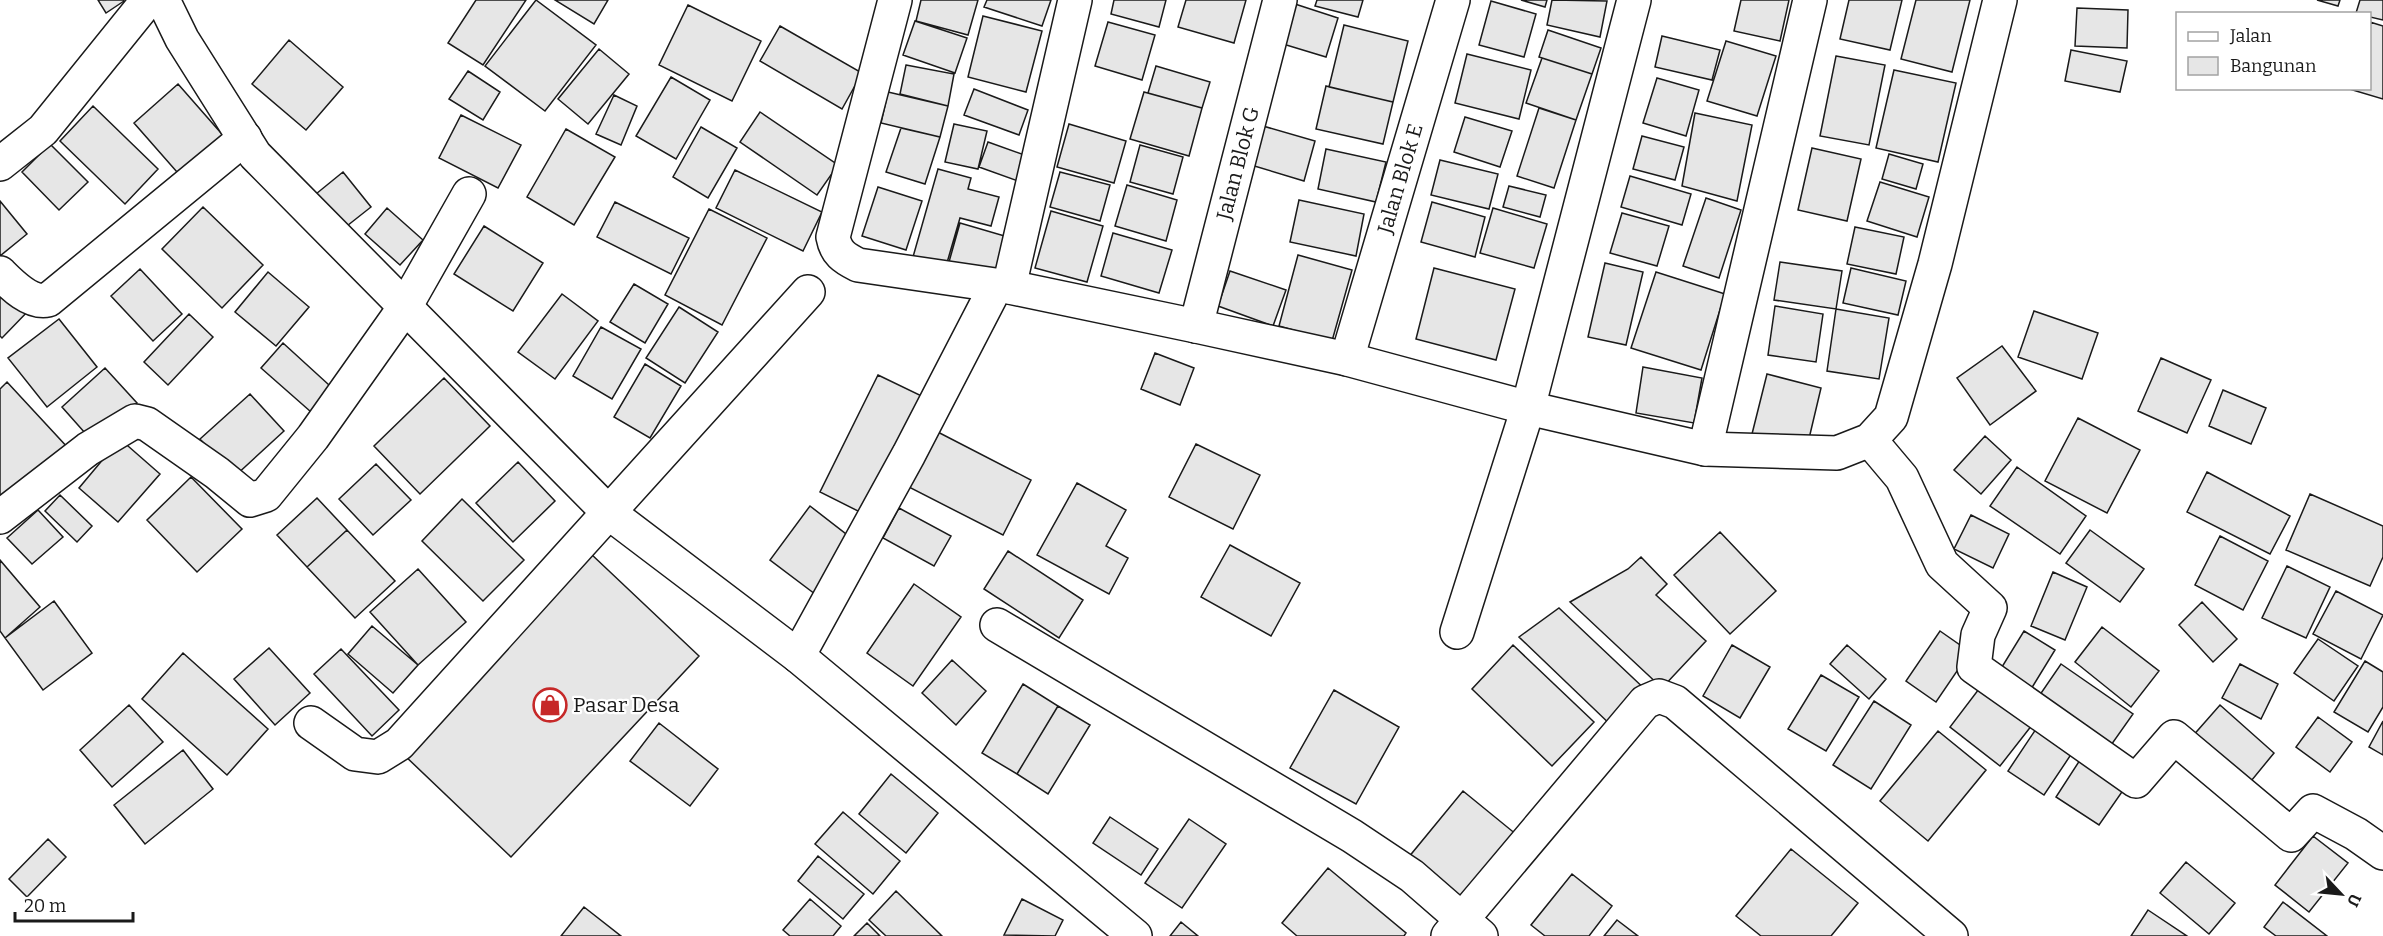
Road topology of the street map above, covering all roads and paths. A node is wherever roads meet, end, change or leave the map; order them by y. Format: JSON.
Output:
{"nodes":[{"id":1,"x":148,"y":0,"type":"edge"},
{"id":2,"x":163,"y":0,"type":"edge"},
{"id":3,"x":895,"y":0,"type":"edge"},
{"id":4,"x":1075,"y":0,"type":"edge"},
{"id":5,"x":1280,"y":0,"type":"edge"},
{"id":6,"x":1453,"y":0,"type":"edge"},
{"id":7,"x":1634,"y":0,"type":"edge"},
{"id":8,"x":1810,"y":0,"type":"edge"},
{"id":9,"x":2000,"y":0,"type":"edge"},
{"id":10,"x":245,"y":138,"type":"junction"},
{"id":11,"x":0,"y":164,"type":"edge"},
{"id":12,"x":469,"y":194,"type":"dead end"},
{"id":13,"x":0,"y":273,"type":"edge"},
{"id":14,"x":1002,"y":286,"type":"junction"},
{"id":15,"x":808,"y":291,"type":"dead end"},
{"id":16,"x":405,"y":307,"type":"junction"},
{"id":17,"x":1196,"y":326,"type":"junction"},
{"id":18,"x":1347,"y":359,"type":"junction"},
{"id":19,"x":1528,"y":408,"type":"junction"},
{"id":20,"x":1870,"y":440,"type":"junction"},
{"id":21,"x":1705,"y":449,"type":"junction"},
{"id":22,"x":608,"y":512,"type":"junction"},
{"id":23,"x":0,"y":517,"type":"edge"},
{"id":24,"x":997,"y":625,"type":"dead end"},
{"id":25,"x":1457,"y":632,"type":"dead end"},
{"id":26,"x":798,"y":656,"type":"junction"},
{"id":27,"x":311,"y":723,"type":"dead end"},
{"id":28,"x":2383,"y":852,"type":"edge"},
{"id":29,"x":1463,"y":930,"type":"edge"},
{"id":30,"x":1135,"y":936,"type":"edge"},
{"id":31,"x":1951,"y":936,"type":"edge"}],
"edges":[{"from":1,"to":11,"type":"street"},
{"from":2,"to":10,"type":"street"},
{"from":3,"to":14,"type":"street"},
{"from":4,"to":14,"type":"street"},
{"from":5,"to":17,"type":"street","name":"Jalan Blok G"},
{"from":6,"to":18,"type":"street","name":"Jalan Blok E"},
{"from":7,"to":19,"type":"street"},
{"from":8,"to":21,"type":"street"},
{"from":9,"to":20,"type":"street"},
{"from":10,"to":13,"type":"street"},
{"from":10,"to":16,"type":"street"},
{"from":12,"to":16,"type":"street"},
{"from":14,"to":17,"type":"street"},
{"from":14,"to":26,"type":"street"},
{"from":15,"to":22,"type":"street"},
{"from":16,"to":22,"type":"street"},
{"from":16,"to":23,"type":"street"},
{"from":17,"to":18,"type":"street"},
{"from":18,"to":19,"type":"street"},
{"from":19,"to":21,"type":"street"},
{"from":19,"to":25,"type":"street"},
{"from":20,"to":21,"type":"street"},
{"from":20,"to":28,"type":"street"},
{"from":22,"to":26,"type":"street"},
{"from":22,"to":27,"type":"street"},
{"from":24,"to":29,"type":"street"},
{"from":26,"to":30,"type":"street"},
{"from":29,"to":31,"type":"street"}]}
